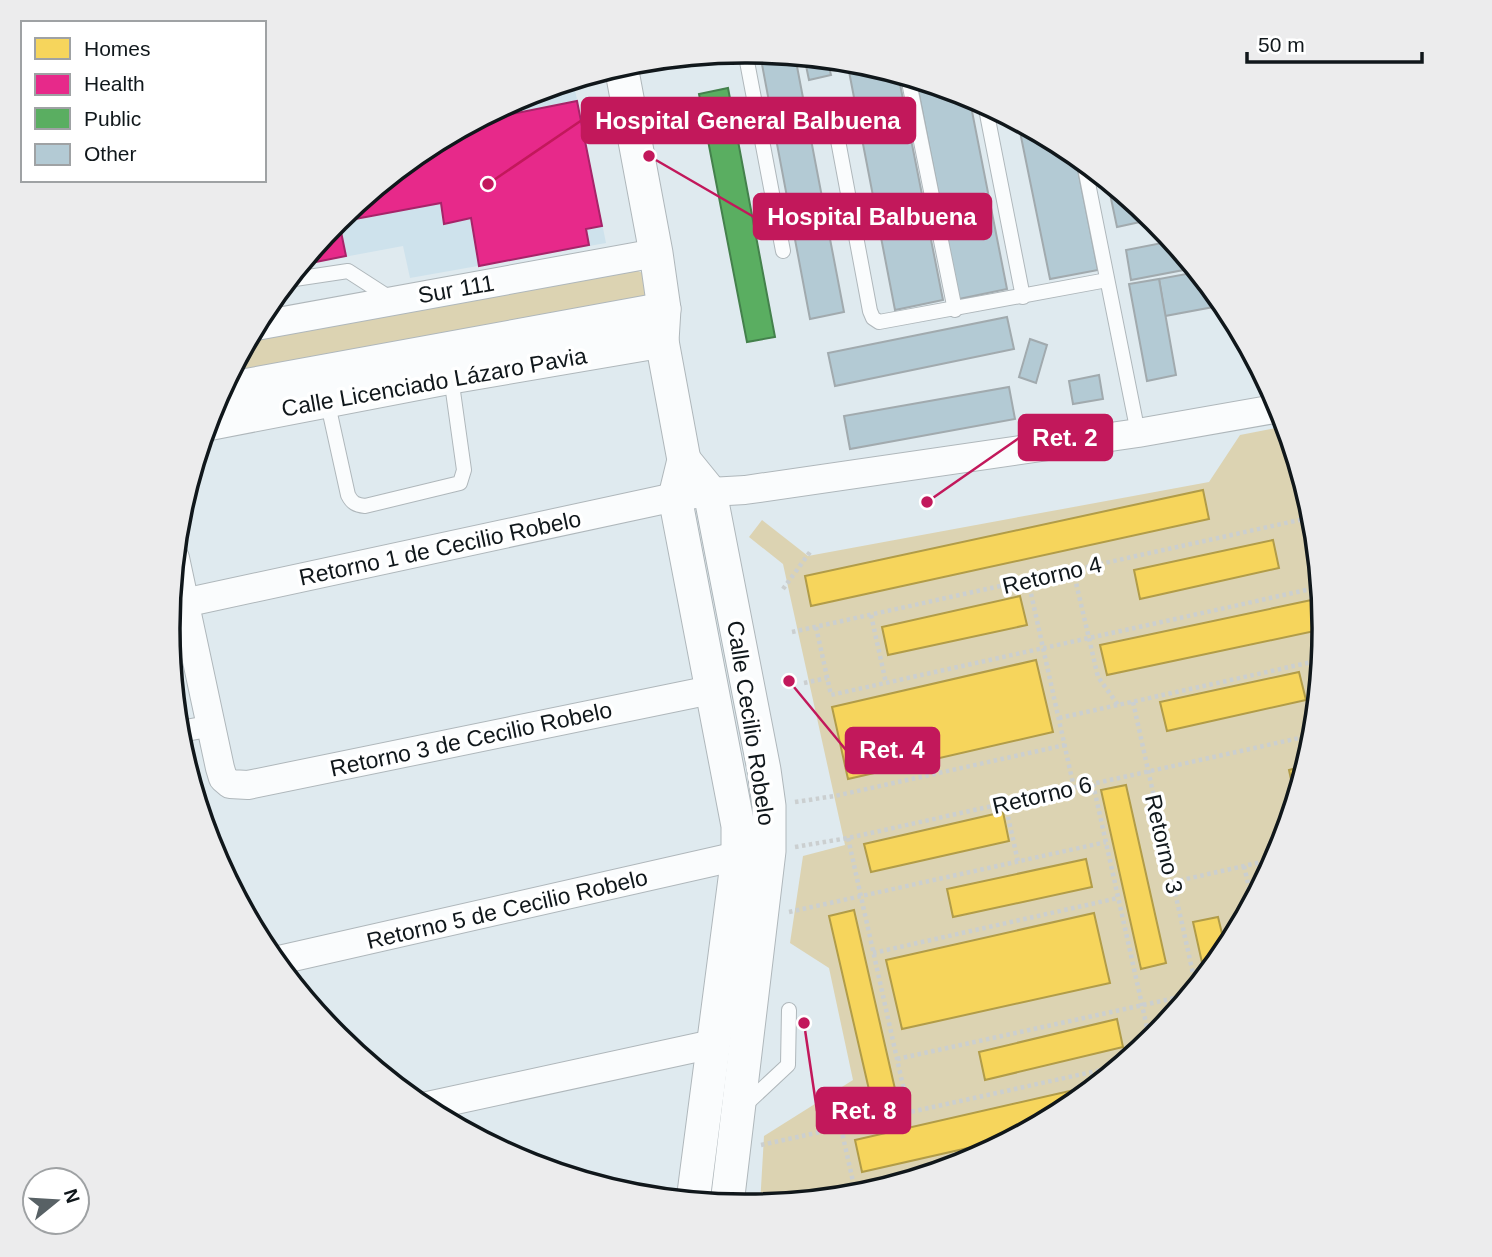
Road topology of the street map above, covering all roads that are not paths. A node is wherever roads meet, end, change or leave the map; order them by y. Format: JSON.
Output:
{"nodes":[{"id":1,"x":747,"y":63,"type":"edge"},
{"id":2,"x":623,"y":77,"type":"edge"},
{"id":3,"x":910,"y":88,"type":"edge"},
{"id":4,"x":988,"y":117,"type":"edge"},
{"id":5,"x":834,"y":119,"type":"dead end"},
{"id":6,"x":1087,"y":178,"type":"edge"},
{"id":7,"x":783,"y":251,"type":"dead end"},
{"id":8,"x":656,"y":253,"type":"junction"},
{"id":9,"x":302,"y":278,"type":"edge"},
{"id":10,"x":1107,"y":280,"type":"junction"},
{"id":11,"x":1023,"y":297,"type":"junction"},
{"id":12,"x":394,"y":301,"type":"junction"},
{"id":13,"x":955,"y":310,"type":"junction"},
{"id":14,"x":270,"y":323,"type":"edge"},
{"id":15,"x":663,"y":325,"type":"junction"},
{"id":16,"x":451,"y":377,"type":"junction"},
{"id":17,"x":235,"y":388,"type":"edge"},
{"id":18,"x":327,"y":400,"type":"junction"},
{"id":19,"x":1267,"y":410,"type":"edge"},
{"id":20,"x":221,"y":421,"type":"edge"},
{"id":21,"x":1138,"y":433,"type":"junction"},
{"id":22,"x":684,"y":460,"type":"junction"},
{"id":23,"x":710,"y":492,"type":"junction"},
{"id":24,"x":675,"y":497,"type":"junction"},
{"id":25,"x":181,"y":603,"type":"edge"},
{"id":26,"x":181,"y":617,"type":"edge"},
{"id":27,"x":711,"y":690,"type":"junction"},
{"id":28,"x":211,"y":726,"type":"junction"},
{"id":29,"x":190,"y":731,"type":"edge"},
{"id":30,"x":764,"y":769,"type":"junction"},
{"id":31,"x":729,"y":775,"type":"junction"},
{"id":32,"x":754,"y":854,"type":"junction"},
{"id":33,"x":287,"y":958,"type":"edge"},
{"id":34,"x":789,"y":1010,"type":"dead end"},
{"id":35,"x":713,"y":1044,"type":"junction"},
{"id":36,"x":439,"y":1103,"type":"edge"},
{"id":37,"x":704,"y":1108,"type":"junction"},
{"id":38,"x":740,"y":1110,"type":"junction"},
{"id":39,"x":694,"y":1191,"type":"edge"},
{"id":40,"x":728,"y":1194,"type":"edge"}],
"edges":[{"from":1,"to":7,"type":"lane"},
{"from":2,"to":8,"type":"street","name":"Calle Cecilio Robelo"},
{"from":3,"to":13,"type":"lane"},
{"from":4,"to":11,"type":"lane"},
{"from":5,"to":13,"type":"lane"},
{"from":6,"to":10,"type":"lane"},
{"from":8,"to":12,"type":"street","name":"Sur 111"},
{"from":8,"to":15,"type":"street","name":"Calle Cecilio Robelo"},
{"from":9,"to":12,"type":"lane"},
{"from":10,"to":11,"type":"lane"},
{"from":10,"to":21,"type":"lane"},
{"from":11,"to":13,"type":"lane"},
{"from":12,"to":14,"type":"street","name":"Sur 111"},
{"from":15,"to":16,"type":"street","name":"Calle Licenciado Lázaro Pavia"},
{"from":15,"to":17,"type":"street","name":"Calle Licenciado Lázaro Pavia"},
{"from":15,"to":22,"type":"street","name":"Calle Cecilio Robelo"},
{"from":16,"to":18,"type":"street","name":"Calle Licenciado Lázaro Pavia"},
{"from":16,"to":18,"type":"lane"},
{"from":18,"to":20,"type":"street","name":"Calle Licenciado Lázaro Pavia"},
{"from":19,"to":21,"type":"street","name":"Retorno 1 de Cecilio Robelo"},
{"from":21,"to":23,"type":"street","name":"Retorno 1 de Cecilio Robelo"},
{"from":22,"to":23,"type":"street","name":"Calle Cecilio Robelo"},
{"from":22,"to":24,"type":"street","name":"Calle Cecilio Robelo"},
{"from":23,"to":24,"type":"street","name":"Retorno 1 de Cecilio Robelo"},
{"from":23,"to":30,"type":"street","name":"Calle Cecilio Robelo"},
{"from":24,"to":25,"type":"street","name":"Retorno 1 de Cecilio Robelo"},
{"from":24,"to":27,"type":"street","name":"Calle Cecilio Robelo"},
{"from":26,"to":28,"type":"street"},
{"from":27,"to":28,"type":"street","name":"Retorno 3 de Cecilio Robelo"},
{"from":27,"to":31,"type":"street","name":"Calle Cecilio Robelo"},
{"from":28,"to":29,"type":"street"},
{"from":30,"to":31,"type":"street"},
{"from":30,"to":32,"type":"street","name":"Calle Cecilio Robelo"},
{"from":31,"to":32,"type":"street","name":"Calle Cecilio Robelo"},
{"from":32,"to":33,"type":"street","name":"Retorno 5 de Cecilio Robelo"},
{"from":32,"to":35,"type":"street","name":"Calle Cecilio Robelo"},
{"from":32,"to":38,"type":"street","name":"Calle Cecilio Robelo"},
{"from":34,"to":38,"type":"lane"},
{"from":35,"to":36,"type":"street"},
{"from":35,"to":37,"type":"street","name":"Calle Cecilio Robelo"},
{"from":37,"to":38,"type":"street"},
{"from":37,"to":39,"type":"street","name":"Calle Cecilio Robelo"},
{"from":38,"to":40,"type":"street","name":"Calle Cecilio Robelo"}]}
